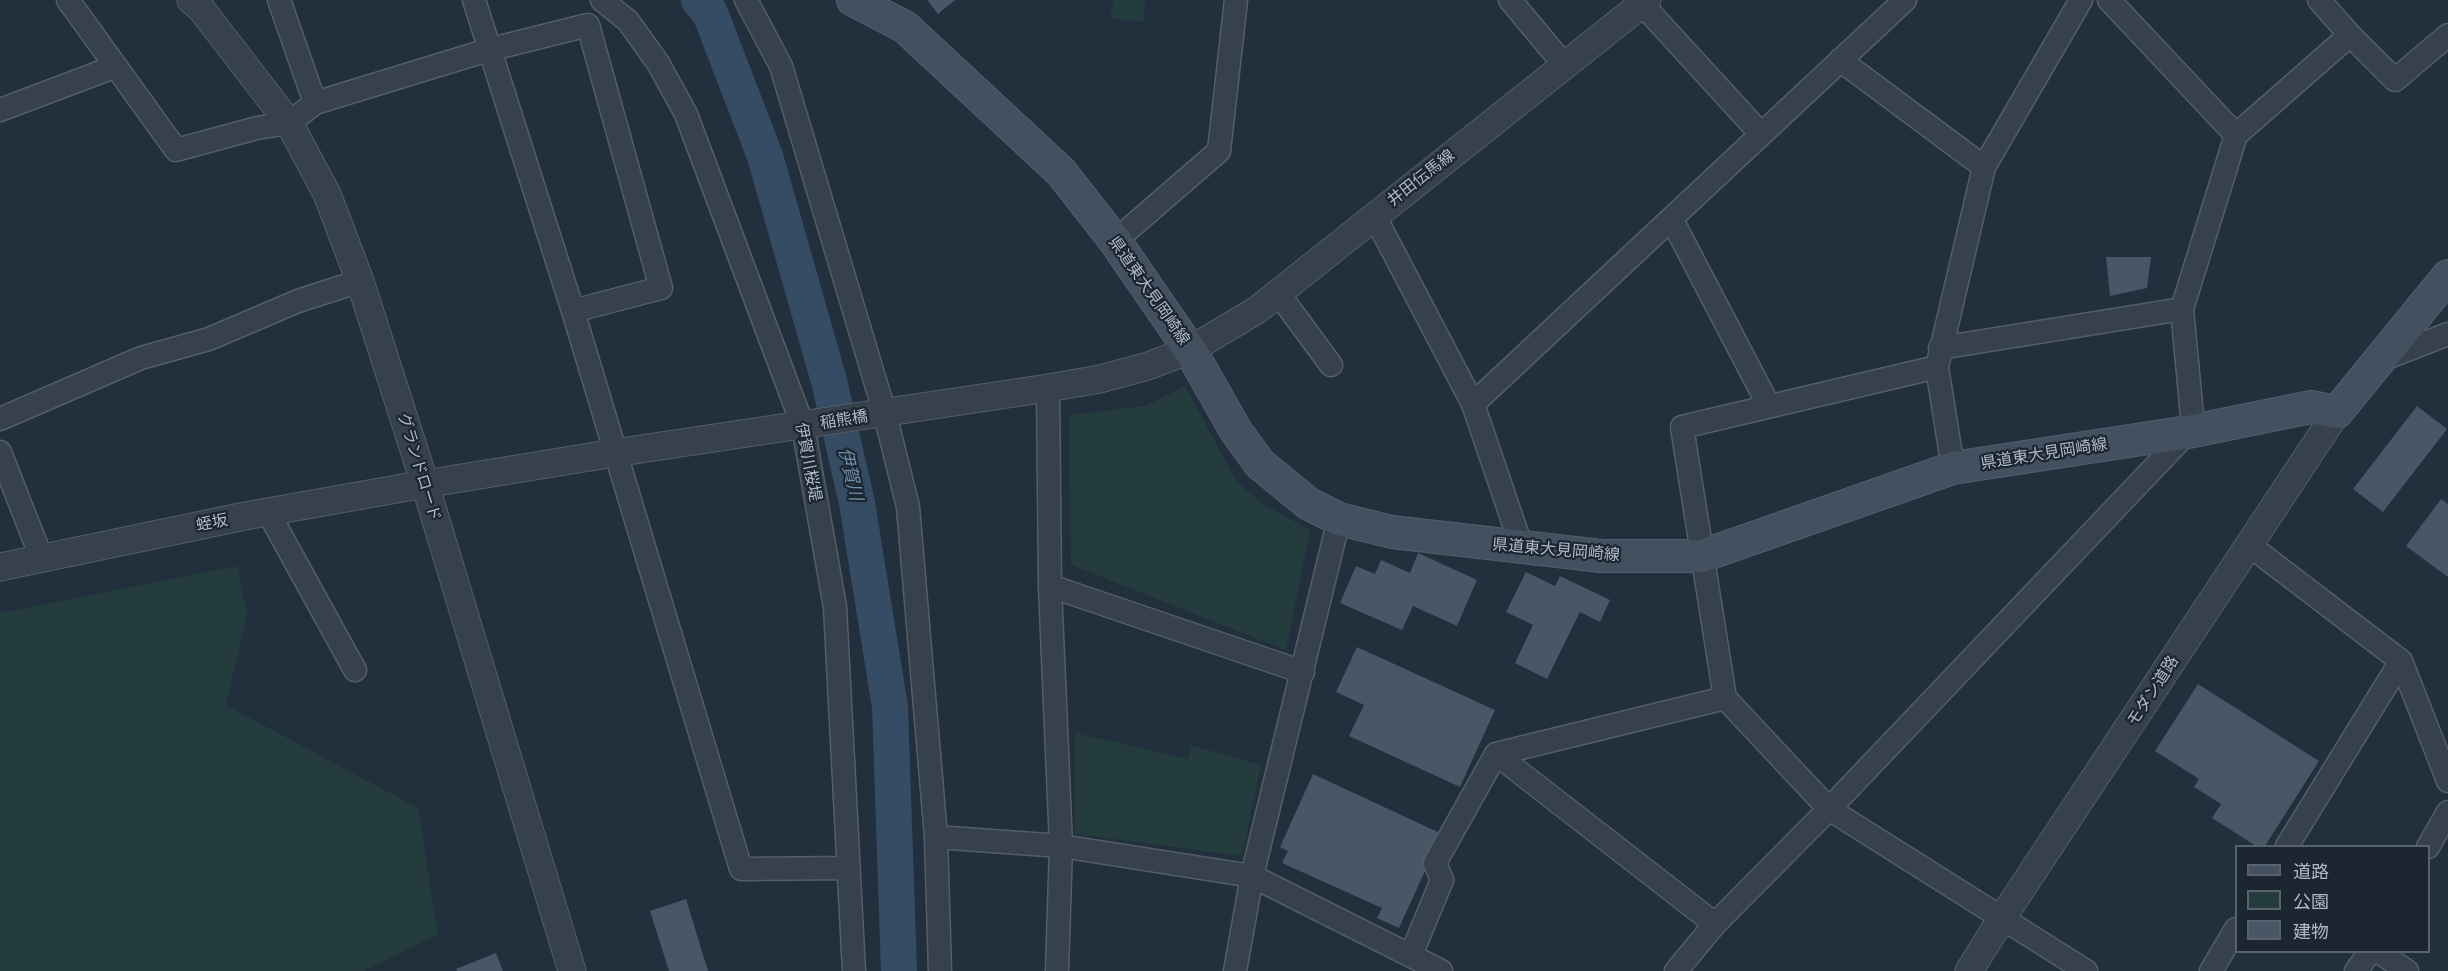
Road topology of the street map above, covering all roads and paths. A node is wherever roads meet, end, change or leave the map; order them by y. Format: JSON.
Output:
{"nodes":[{"id":1,"x":68,"y":0,"type":"edge"},
{"id":2,"x":191,"y":0,"type":"edge"},
{"id":3,"x":279,"y":0,"type":"edge"},
{"id":4,"x":474,"y":0,"type":"edge"},
{"id":5,"x":602,"y":0,"type":"edge"},
{"id":6,"x":746,"y":0,"type":"edge"},
{"id":7,"x":854,"y":0,"type":"edge"},
{"id":8,"x":1236,"y":0,"type":"edge"},
{"id":9,"x":1510,"y":0,"type":"edge"},
{"id":10,"x":1905,"y":0,"type":"edge"},
{"id":11,"x":2081,"y":0,"type":"edge"},
{"id":12,"x":2109,"y":0,"type":"edge"},
{"id":13,"x":2319,"y":0,"type":"edge"},
{"id":14,"x":1645,"y":2,"type":"edge"},
{"id":15,"x":2350,"y":35,"type":"junction"},
{"id":16,"x":2448,"y":35,"type":"edge"},
{"id":17,"x":488,"y":50,"type":"junction"},
{"id":18,"x":1840,"y":60,"type":"junction"},
{"id":19,"x":114,"y":67,"type":"junction"},
{"id":20,"x":1566,"y":67,"type":"junction"},
{"id":21,"x":315,"y":103,"type":"junction"},
{"id":22,"x":0,"y":110,"type":"edge"},
{"id":23,"x":289,"y":123,"type":"junction"},
{"id":24,"x":1761,"y":134,"type":"junction"},
{"id":25,"x":2236,"y":135,"type":"junction"},
{"id":26,"x":1984,"y":167,"type":"junction"},
{"id":27,"x":1374,"y":214,"type":"junction"},
{"id":28,"x":1671,"y":220,"type":"junction"},
{"id":29,"x":1115,"y":241,"type":"junction"},
{"id":30,"x":2448,"y":276,"type":"edge"},
{"id":31,"x":360,"y":281,"type":"junction"},
{"id":32,"x":1278,"y":292,"type":"junction"},
{"id":33,"x":2182,"y":309,"type":"junction"},
{"id":34,"x":573,"y":311,"type":"junction"},
{"id":35,"x":2448,"y":334,"type":"edge"},
{"id":36,"x":1190,"y":350,"type":"junction"},
{"id":37,"x":1938,"y":358,"type":"junction"},
{"id":38,"x":2379,"y":360,"type":"junction"},
{"id":39,"x":1331,"y":365,"type":"dead end"},
{"id":40,"x":1048,"y":388,"type":"junction"},
{"id":41,"x":1473,"y":404,"type":"junction"},
{"id":42,"x":1769,"y":406,"type":"junction"},
{"id":43,"x":2337,"y":412,"type":"junction"},
{"id":44,"x":885,"y":414,"type":"junction"},
{"id":45,"x":0,"y":418,"type":"edge"},
{"id":46,"x":803,"y":426,"type":"junction"},
{"id":47,"x":2188,"y":432,"type":"junction"},
{"id":48,"x":0,"y":452,"type":"edge"},
{"id":49,"x":614,"y":453,"type":"junction"},
{"id":50,"x":1953,"y":468,"type":"junction"},
{"id":51,"x":425,"y":484,"type":"junction"},
{"id":52,"x":268,"y":512,"type":"junction"},
{"id":53,"x":1339,"y":519,"type":"junction"},
{"id":54,"x":2249,"y":545,"type":"junction"},
{"id":55,"x":1522,"y":548,"type":"junction"},
{"id":56,"x":1702,"y":556,"type":"junction"},
{"id":57,"x":41,"y":557,"type":"junction"},
{"id":58,"x":0,"y":567,"type":"edge"},
{"id":59,"x":1050,"y":586,"type":"junction"},
{"id":60,"x":2401,"y":661,"type":"junction"},
{"id":61,"x":356,"y":670,"type":"dead end"},
{"id":62,"x":1303,"y":672,"type":"junction"},
{"id":63,"x":1725,"y":698,"type":"junction"},
{"id":64,"x":1496,"y":754,"type":"junction"},
{"id":65,"x":2448,"y":781,"type":"edge"},
{"id":66,"x":1829,"y":809,"type":"junction"},
{"id":67,"x":2448,"y":812,"type":"edge"},
{"id":68,"x":936,"y":837,"type":"junction"},
{"id":69,"x":2288,"y":845,"type":"edge"},
{"id":70,"x":2429,"y":845,"type":"edge"},
{"id":71,"x":1061,"y":846,"type":"junction"},
{"id":72,"x":848,"y":868,"type":"junction"},
{"id":73,"x":1252,"y":876,"type":"junction"},
{"id":74,"x":2002,"y":918,"type":"junction"},
{"id":75,"x":1715,"y":924,"type":"junction"},
{"id":76,"x":2235,"y":931,"type":"edge"},
{"id":77,"x":2369,"y":953,"type":"edge"},
{"id":78,"x":2382,"y":953,"type":"edge"},
{"id":79,"x":1411,"y":955,"type":"junction"},
{"id":80,"x":572,"y":971,"type":"edge"},
{"id":81,"x":854,"y":971,"type":"edge"},
{"id":82,"x":940,"y":971,"type":"edge"},
{"id":83,"x":1057,"y":971,"type":"edge"},
{"id":84,"x":1235,"y":971,"type":"edge"},
{"id":85,"x":1442,"y":971,"type":"edge"},
{"id":86,"x":1676,"y":971,"type":"edge"},
{"id":87,"x":1969,"y":971,"type":"edge"},
{"id":88,"x":2086,"y":971,"type":"edge"},
{"id":89,"x":2211,"y":971,"type":"edge"},
{"id":90,"x":2356,"y":971,"type":"edge"},
{"id":91,"x":2407,"y":971,"type":"edge"}],
"edges":[{"from":1,"to":19,"type":"street"},
{"from":2,"to":23,"type":"street","name":"グランドロード"},
{"from":3,"to":21,"type":"street"},
{"from":4,"to":17,"type":"street"},
{"from":5,"to":46,"type":"street","name":"伊賀川桜堤"},
{"from":6,"to":44,"type":"street"},
{"from":7,"to":29,"type":"main road","name":"県道東大見岡崎線"},
{"from":8,"to":29,"type":"street"},
{"from":9,"to":20,"type":"street"},
{"from":10,"to":18,"type":"street"},
{"from":11,"to":26,"type":"street"},
{"from":12,"to":25,"type":"street"},
{"from":13,"to":15,"type":"street"},
{"from":14,"to":20,"type":"street","name":"井田伝馬線"},
{"from":14,"to":24,"type":"street"},
{"from":15,"to":16,"type":"street"},
{"from":15,"to":25,"type":"street"},
{"from":17,"to":21,"type":"street"},
{"from":17,"to":34,"type":"street"},
{"from":17,"to":34,"type":"street"},
{"from":18,"to":24,"type":"street"},
{"from":18,"to":26,"type":"street"},
{"from":19,"to":22,"type":"street"},
{"from":19,"to":23,"type":"street"},
{"from":20,"to":27,"type":"street","name":"井田伝馬線"},
{"from":21,"to":23,"type":"street"},
{"from":23,"to":31,"type":"street","name":"グランドロード"},
{"from":24,"to":28,"type":"street"},
{"from":25,"to":33,"type":"street"},
{"from":26,"to":37,"type":"street"},
{"from":27,"to":32,"type":"street","name":"井田伝馬線"},
{"from":27,"to":41,"type":"street"},
{"from":28,"to":41,"type":"street"},
{"from":28,"to":42,"type":"street"},
{"from":29,"to":36,"type":"main road","name":"県道東大見岡崎線"},
{"from":30,"to":38,"type":"main road"},
{"from":31,"to":45,"type":"street"},
{"from":31,"to":51,"type":"street","name":"グランドロード"},
{"from":32,"to":36,"type":"street","name":"井田伝馬線"},
{"from":32,"to":39,"type":"street"},
{"from":33,"to":37,"type":"street"},
{"from":33,"to":47,"type":"street"},
{"from":34,"to":49,"type":"street"},
{"from":35,"to":38,"type":"street"},
{"from":36,"to":40,"type":"street","name":"井田伝馬線"},
{"from":36,"to":53,"type":"main road","name":"県道東大見岡崎線"},
{"from":37,"to":42,"type":"street"},
{"from":37,"to":50,"type":"street"},
{"from":38,"to":43,"type":"main road"},
{"from":40,"to":44,"type":"street","name":"稲熊橋"},
{"from":40,"to":59,"type":"street"},
{"from":41,"to":55,"type":"street"},
{"from":42,"to":56,"type":"street"},
{"from":43,"to":47,"type":"main road","name":"県道東大見岡崎線"},
{"from":43,"to":54,"type":"street","name":"モダン道路"},
{"from":44,"to":46,"type":"street","name":"稲熊橋"},
{"from":44,"to":68,"type":"street"},
{"from":46,"to":49,"type":"street","name":"稲熊橋"},
{"from":46,"to":72,"type":"street","name":"伊賀川桜堤"},
{"from":47,"to":50,"type":"main road","name":"県道東大見岡崎線"},
{"from":47,"to":66,"type":"street"},
{"from":48,"to":57,"type":"street"},
{"from":49,"to":51,"type":"street","name":"蛭坂"},
{"from":49,"to":72,"type":"street"},
{"from":50,"to":56,"type":"main road","name":"県道東大見岡崎線"},
{"from":51,"to":52,"type":"street","name":"蛭坂"},
{"from":51,"to":80,"type":"street","name":"グランドロード"},
{"from":52,"to":57,"type":"street","name":"蛭坂"},
{"from":52,"to":61,"type":"street"},
{"from":53,"to":55,"type":"main road","name":"県道東大見岡崎線"},
{"from":53,"to":62,"type":"street"},
{"from":54,"to":60,"type":"street"},
{"from":54,"to":74,"type":"street","name":"モダン道路"},
{"from":55,"to":56,"type":"main road","name":"県道東大見岡崎線"},
{"from":56,"to":63,"type":"street"},
{"from":57,"to":58,"type":"street","name":"蛭坂"},
{"from":59,"to":62,"type":"street"},
{"from":59,"to":71,"type":"street"},
{"from":60,"to":65,"type":"street"},
{"from":60,"to":69,"type":"street"},
{"from":62,"to":73,"type":"street"},
{"from":63,"to":64,"type":"street"},
{"from":63,"to":66,"type":"street"},
{"from":64,"to":75,"type":"street"},
{"from":64,"to":79,"type":"street"},
{"from":66,"to":74,"type":"street"},
{"from":66,"to":75,"type":"street"},
{"from":67,"to":70,"type":"street"},
{"from":68,"to":71,"type":"street"},
{"from":68,"to":82,"type":"street"},
{"from":71,"to":73,"type":"street"},
{"from":71,"to":83,"type":"street"},
{"from":72,"to":81,"type":"street","name":"伊賀川桜堤"},
{"from":73,"to":79,"type":"street"},
{"from":73,"to":84,"type":"street"},
{"from":74,"to":87,"type":"street","name":"モダン道路"},
{"from":74,"to":88,"type":"street"},
{"from":75,"to":86,"type":"street"},
{"from":76,"to":89,"type":"street"},
{"from":77,"to":90,"type":"street"},
{"from":78,"to":91,"type":"street"},
{"from":79,"to":85,"type":"street"}]}
